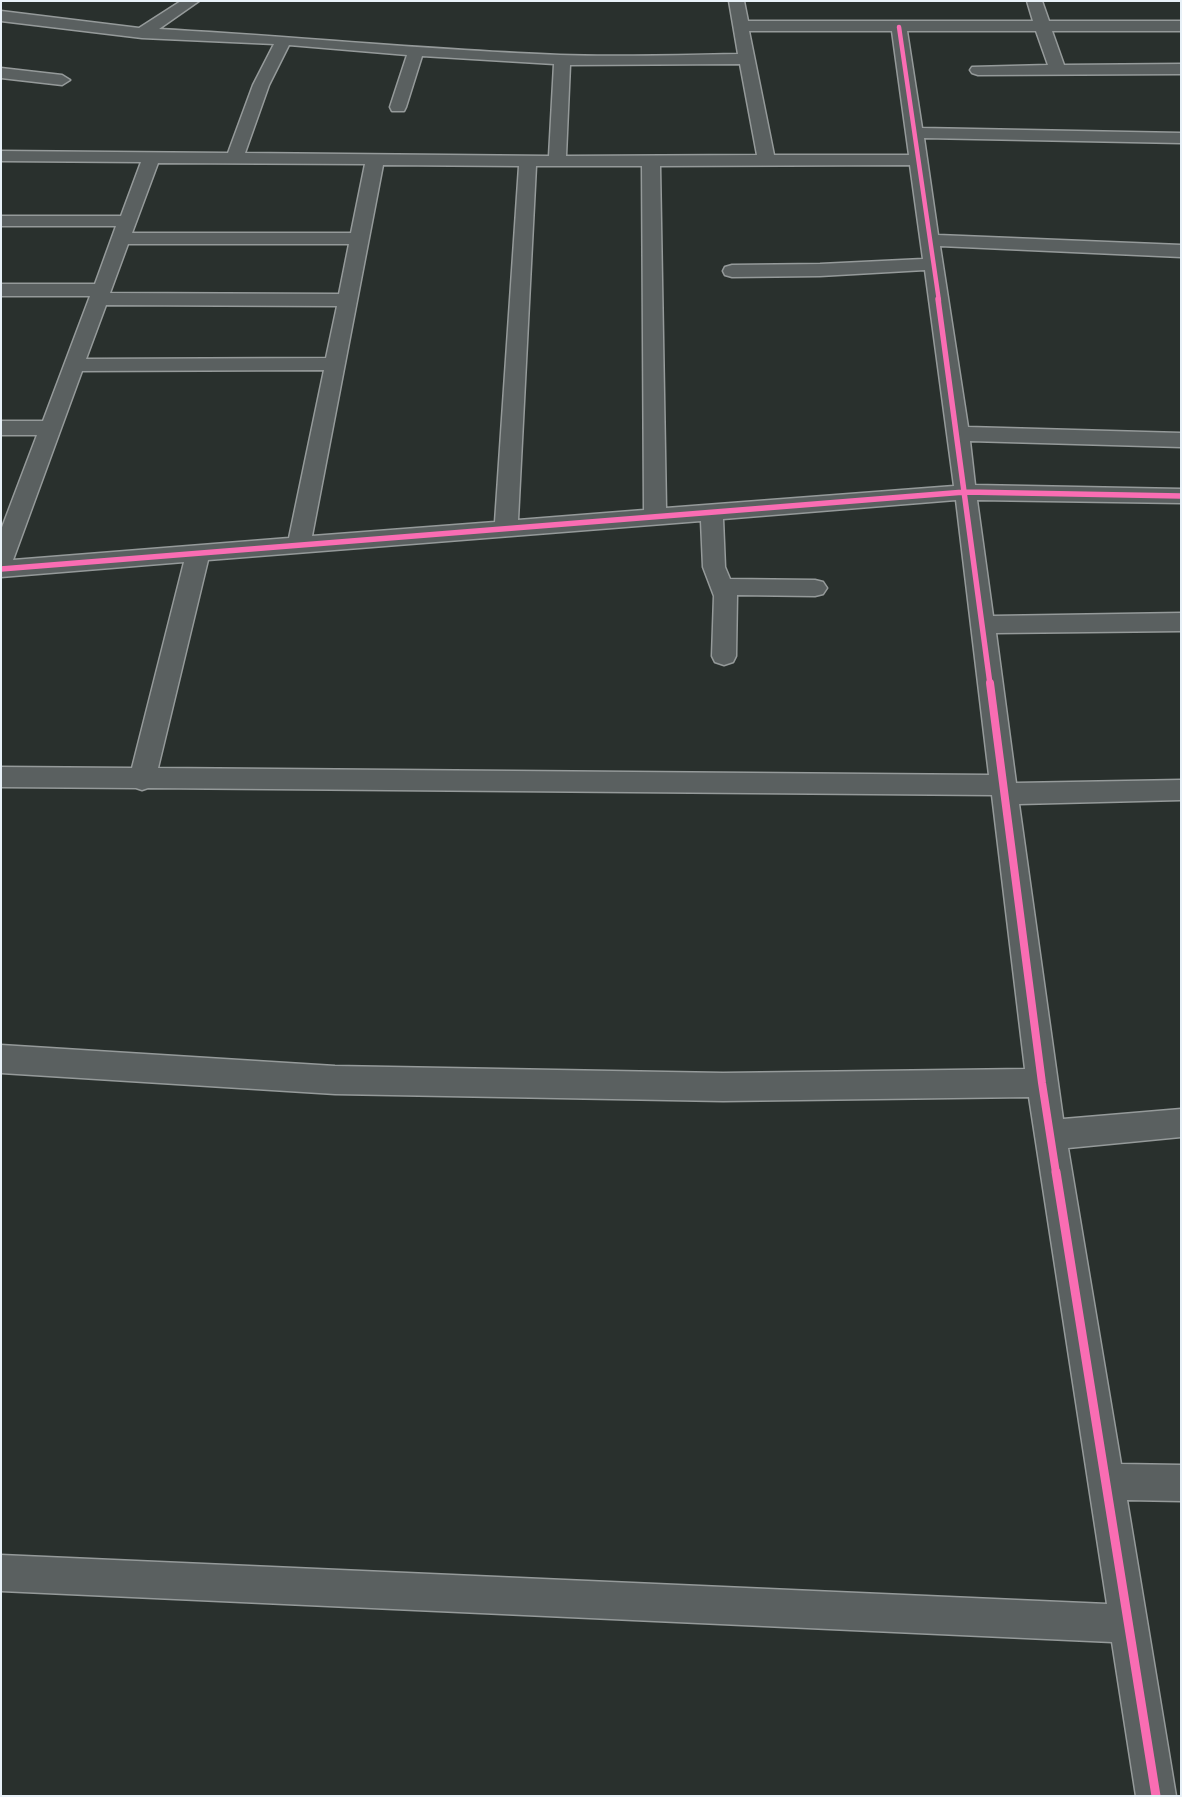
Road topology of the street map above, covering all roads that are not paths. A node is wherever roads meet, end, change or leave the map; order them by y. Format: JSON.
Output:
{"nodes":[{"id":1,"x":192,"y":1,"type":"edge"},
{"id":2,"x":736,"y":1,"type":"edge"},
{"id":3,"x":1034,"y":1,"type":"edge"},
{"id":4,"x":1,"y":16,"type":"edge"},
{"id":5,"x":740,"y":26,"type":"junction"},
{"id":6,"x":1042,"y":26,"type":"junction"},
{"id":7,"x":1181,"y":26,"type":"edge"},
{"id":8,"x":899,"y":27,"type":"junction"},
{"id":9,"x":142,"y":33,"type":"junction"},
{"id":10,"x":284,"y":40,"type":"junction"},
{"id":11,"x":416,"y":51,"type":"junction"},
{"id":12,"x":746,"y":59,"type":"junction"},
{"id":13,"x":562,"y":60,"type":"junction"},
{"id":14,"x":1057,"y":69,"type":"junction"},
{"id":15,"x":1181,"y":69,"type":"edge"},
{"id":16,"x":978,"y":70,"type":"dead end"},
{"id":17,"x":1,"y":73,"type":"edge"},
{"id":18,"x":62,"y":80,"type":"dead end"},
{"id":19,"x":398,"y":107,"type":"dead end"},
{"id":20,"x":1181,"y":138,"type":"edge"},
{"id":21,"x":918,"y":146,"type":"junction"},
{"id":22,"x":1,"y":156,"type":"edge"},
{"id":23,"x":151,"y":158,"type":"junction"},
{"id":24,"x":234,"y":159,"type":"junction"},
{"id":25,"x":375,"y":160,"type":"junction"},
{"id":26,"x":528,"y":160,"type":"junction"},
{"id":27,"x":651,"y":160,"type":"junction"},
{"id":28,"x":766,"y":160,"type":"junction"},
{"id":29,"x":557,"y":161,"type":"junction"},
{"id":30,"x":1,"y":221,"type":"edge"},
{"id":31,"x":125,"y":230,"type":"junction"},
{"id":32,"x":360,"y":239,"type":"junction"},
{"id":33,"x":1181,"y":251,"type":"edge"},
{"id":34,"x":932,"y":252,"type":"junction"},
{"id":35,"x":732,"y":271,"type":"dead end"},
{"id":36,"x":1,"y":290,"type":"edge"},
{"id":37,"x":100,"y":294,"type":"junction"},
{"id":38,"x":348,"y":300,"type":"junction"},
{"id":39,"x":335,"y":364,"type":"junction"},
{"id":40,"x":74,"y":365,"type":"junction"},
{"id":41,"x":1,"y":428,"type":"edge"},
{"id":42,"x":50,"y":428,"type":"junction"},
{"id":43,"x":958,"y":434,"type":"junction"},
{"id":44,"x":1181,"y":440,"type":"edge"},
{"id":45,"x":965,"y":492,"type":"junction"},
{"id":46,"x":1181,"y":496,"type":"edge"},
{"id":47,"x":712,"y":512,"type":"junction"},
{"id":48,"x":655,"y":517,"type":"junction"},
{"id":49,"x":506,"y":528,"type":"junction"},
{"id":50,"x":299,"y":546,"type":"junction"},
{"id":51,"x":198,"y":553,"type":"junction"},
{"id":52,"x":1,"y":561,"type":"edge"},
{"id":53,"x":1,"y":569,"type":"edge"},
{"id":54,"x":722,"y":587,"type":"junction"},
{"id":55,"x":815,"y":588,"type":"dead end"},
{"id":56,"x":1181,"y":622,"type":"edge"},
{"id":57,"x":983,"y":625,"type":"junction"},
{"id":58,"x":724,"y":656,"type":"dead end"},
{"id":59,"x":1,"y":777,"type":"edge"},
{"id":60,"x":142,"y":780,"type":"junction"},
{"id":61,"x":1004,"y":789,"type":"junction"},
{"id":62,"x":1181,"y":790,"type":"edge"},
{"id":63,"x":1,"y":1059,"type":"edge"},
{"id":64,"x":1042,"y":1083,"type":"junction"},
{"id":65,"x":1181,"y":1123,"type":"edge"},
{"id":66,"x":1049,"y":1135,"type":"junction"},
{"id":67,"x":1105,"y":1482,"type":"junction"},
{"id":68,"x":1181,"y":1483,"type":"edge"},
{"id":69,"x":1,"y":1573,"type":"edge"},
{"id":70,"x":1129,"y":1624,"type":"junction"},
{"id":71,"x":1156,"y":1796,"type":"edge"}],
"edges":[{"from":1,"to":9,"type":"street"},
{"from":2,"to":5,"type":"street"},
{"from":3,"to":6,"type":"street"},
{"from":4,"to":9,"type":"street"},
{"from":5,"to":8,"type":"street"},
{"from":5,"to":12,"type":"street"},
{"from":6,"to":7,"type":"street"},
{"from":6,"to":8,"type":"street"},
{"from":6,"to":14,"type":"street"},
{"from":8,"to":21,"type":"street"},
{"from":9,"to":10,"type":"street"},
{"from":10,"to":11,"type":"street"},
{"from":10,"to":24,"type":"street"},
{"from":11,"to":13,"type":"street"},
{"from":11,"to":19,"type":"street"},
{"from":12,"to":13,"type":"street"},
{"from":12,"to":28,"type":"street"},
{"from":13,"to":29,"type":"street"},
{"from":14,"to":15,"type":"street"},
{"from":14,"to":16,"type":"street"},
{"from":17,"to":18,"type":"street"},
{"from":20,"to":21,"type":"street"},
{"from":21,"to":28,"type":"street"},
{"from":21,"to":34,"type":"street"},
{"from":22,"to":23,"type":"street"},
{"from":23,"to":24,"type":"street"},
{"from":23,"to":31,"type":"street"},
{"from":24,"to":25,"type":"street"},
{"from":25,"to":26,"type":"street"},
{"from":25,"to":32,"type":"street"},
{"from":26,"to":29,"type":"street"},
{"from":26,"to":49,"type":"street"},
{"from":27,"to":28,"type":"street"},
{"from":27,"to":29,"type":"street"},
{"from":27,"to":48,"type":"street"},
{"from":30,"to":31,"type":"street"},
{"from":31,"to":32,"type":"street"},
{"from":31,"to":37,"type":"street"},
{"from":32,"to":38,"type":"street"},
{"from":33,"to":34,"type":"street"},
{"from":34,"to":35,"type":"street"},
{"from":34,"to":43,"type":"street"},
{"from":36,"to":37,"type":"street"},
{"from":37,"to":38,"type":"street"},
{"from":37,"to":40,"type":"street"},
{"from":38,"to":39,"type":"street"},
{"from":39,"to":40,"type":"street"},
{"from":39,"to":50,"type":"street"},
{"from":40,"to":42,"type":"street"},
{"from":41,"to":42,"type":"street"},
{"from":42,"to":52,"type":"street"},
{"from":43,"to":44,"type":"street"},
{"from":43,"to":45,"type":"street"},
{"from":45,"to":46,"type":"street"},
{"from":45,"to":47,"type":"street"},
{"from":45,"to":57,"type":"street"},
{"from":47,"to":48,"type":"street"},
{"from":47,"to":54,"type":"street"},
{"from":48,"to":49,"type":"street"},
{"from":49,"to":50,"type":"street"},
{"from":50,"to":51,"type":"street"},
{"from":51,"to":53,"type":"street"},
{"from":51,"to":60,"type":"street"},
{"from":54,"to":55,"type":"street"},
{"from":54,"to":58,"type":"street"},
{"from":56,"to":57,"type":"street"},
{"from":57,"to":61,"type":"street"},
{"from":59,"to":60,"type":"street"},
{"from":60,"to":61,"type":"street"},
{"from":61,"to":62,"type":"street"},
{"from":61,"to":64,"type":"street"},
{"from":63,"to":64,"type":"street"},
{"from":64,"to":66,"type":"street"},
{"from":65,"to":66,"type":"street"},
{"from":66,"to":67,"type":"street"},
{"from":67,"to":68,"type":"street"},
{"from":67,"to":70,"type":"street"},
{"from":69,"to":70,"type":"street"},
{"from":70,"to":71,"type":"street"}]}
